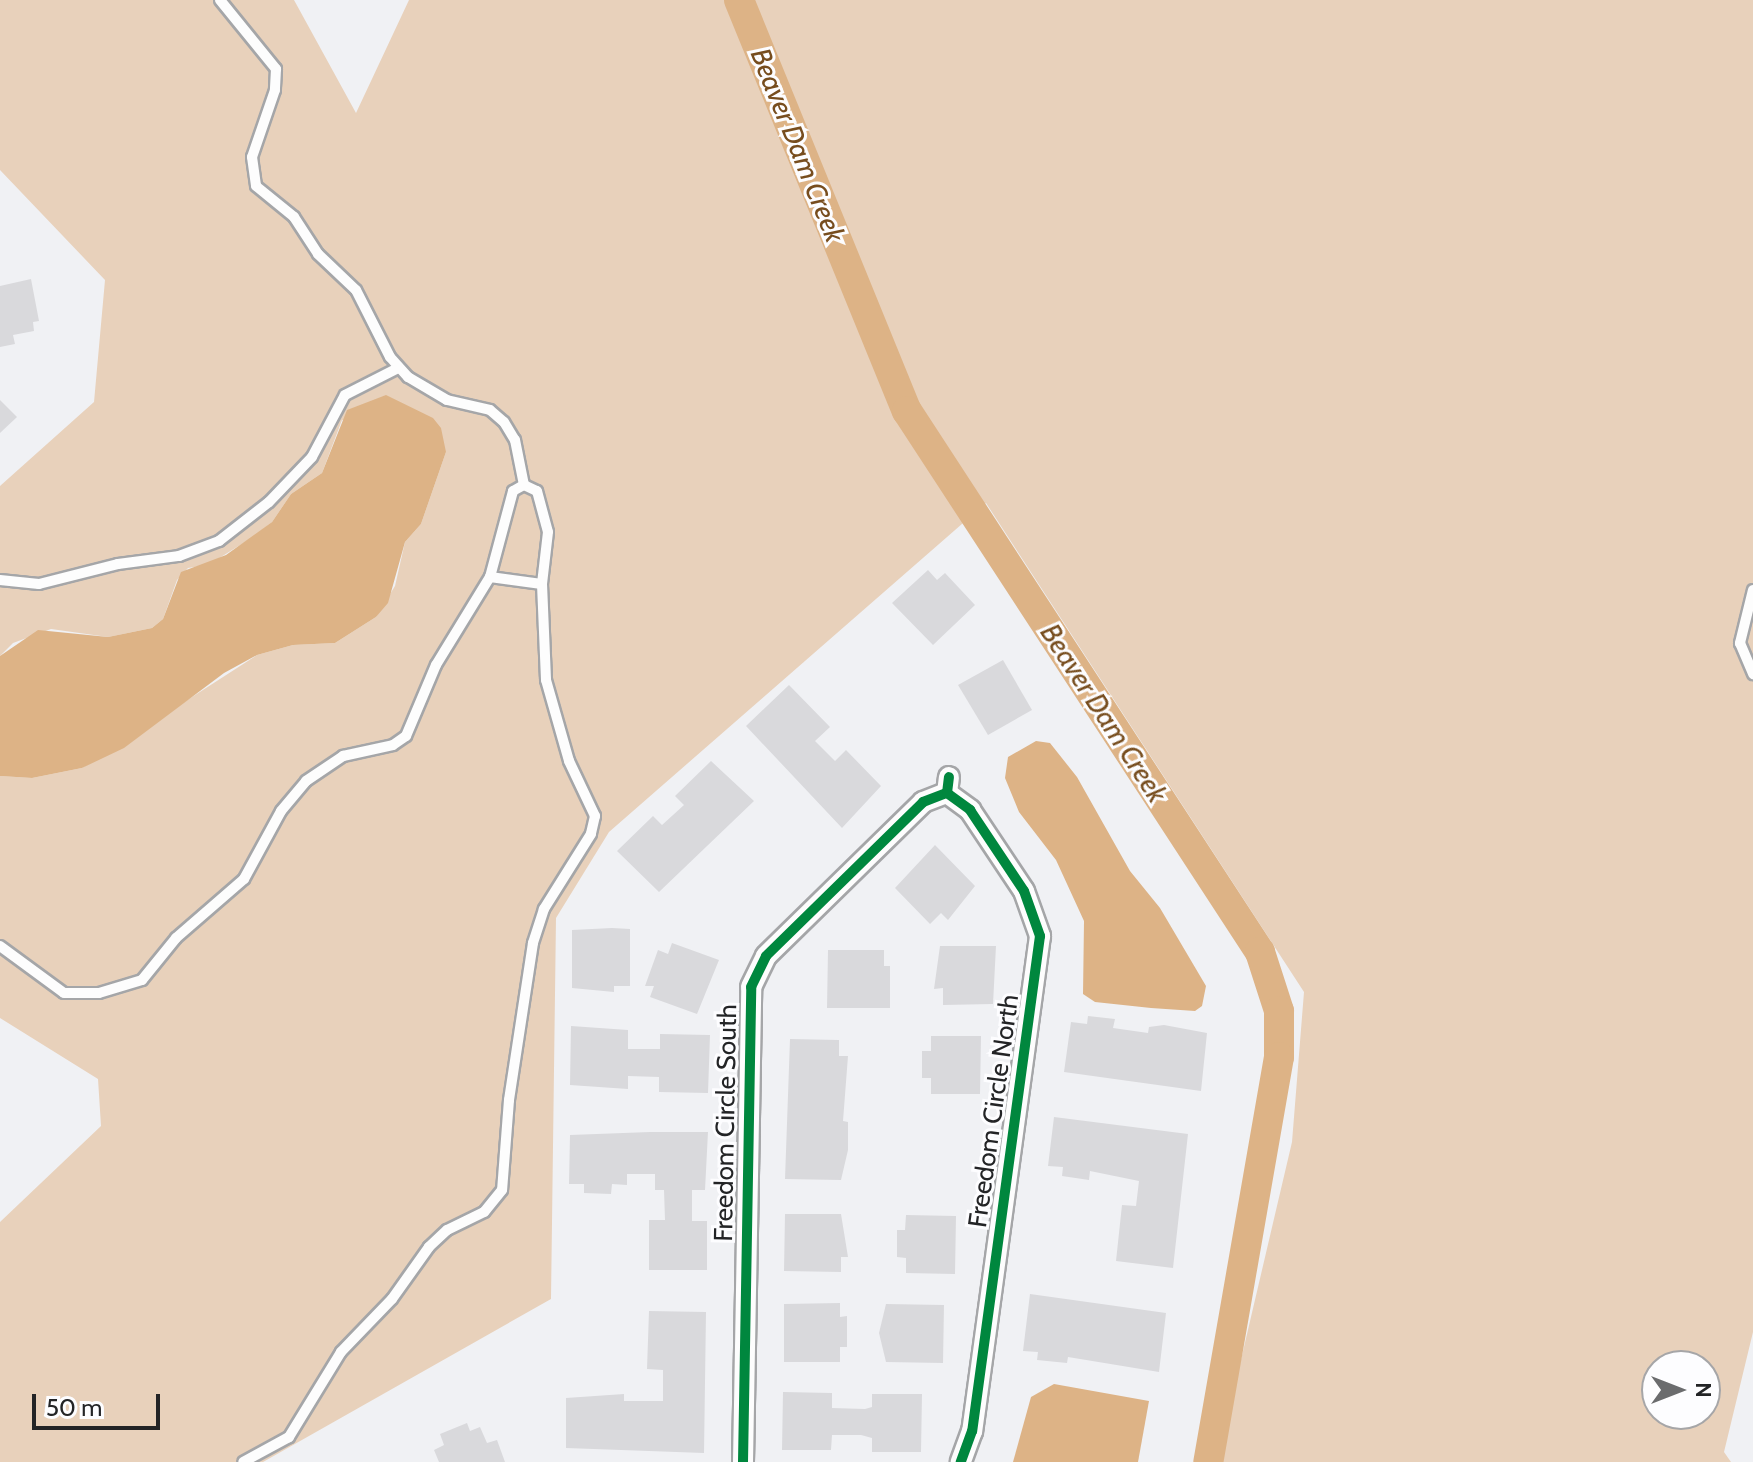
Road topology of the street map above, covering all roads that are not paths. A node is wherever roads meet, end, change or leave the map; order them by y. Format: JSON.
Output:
{"nodes":[{"id":1,"x":220,"y":0,"type":"edge"},
{"id":2,"x":398,"y":368,"type":"junction"},
{"id":3,"x":524,"y":485,"type":"junction"},
{"id":4,"x":490,"y":577,"type":"junction"},
{"id":5,"x":0,"y":580,"type":"edge"},
{"id":6,"x":542,"y":584,"type":"junction"},
{"id":7,"x":1753,"y":590,"type":"edge"},
{"id":8,"x":1753,"y":674,"type":"edge"},
{"id":9,"x":948,"y":785,"type":"joint"},
{"id":10,"x":0,"y":946,"type":"edge"},
{"id":11,"x":243,"y":1462,"type":"edge"},
{"id":12,"x":743,"y":1462,"type":"edge"},
{"id":13,"x":961,"y":1462,"type":"edge"}],
"edges":[{"from":1,"to":2,"type":"lane"},
{"from":2,"to":3,"type":"lane"},
{"from":2,"to":5,"type":"lane"},
{"from":3,"to":4,"type":"lane"},
{"from":3,"to":6,"type":"lane"},
{"from":4,"to":6,"type":"lane"},
{"from":4,"to":10,"type":"lane"},
{"from":6,"to":11,"type":"lane"},
{"from":7,"to":8,"type":"lane"},
{"from":9,"to":12,"type":"street","name":"Freedom Circle South"},
{"from":9,"to":13,"type":"street","name":"Freedom Circle North"}]}
